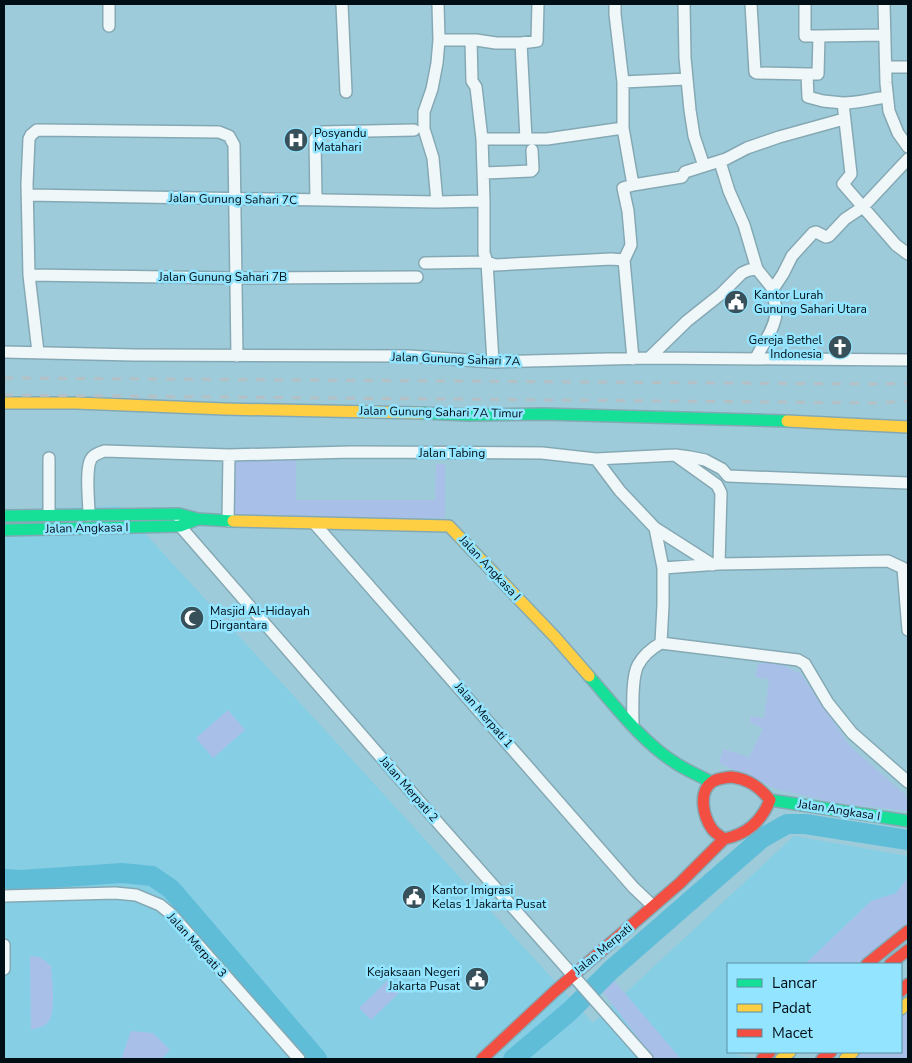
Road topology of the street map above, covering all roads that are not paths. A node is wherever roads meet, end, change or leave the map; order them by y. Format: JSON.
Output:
{"nodes":[{"id":1,"x":109,"y":4,"type":"edge"},
{"id":2,"x":342,"y":4,"type":"edge"},
{"id":3,"x":438,"y":4,"type":"edge"},
{"id":4,"x":538,"y":4,"type":"edge"},
{"id":5,"x":615,"y":4,"type":"edge"},
{"id":6,"x":684,"y":4,"type":"edge"},
{"id":7,"x":751,"y":4,"type":"edge"},
{"id":8,"x":806,"y":4,"type":"edge"},
{"id":9,"x":884,"y":4,"type":"edge"},
{"id":10,"x":110,"y":26,"type":"dead end"},
{"id":11,"x":886,"y":35,"type":"junction"},
{"id":12,"x":819,"y":36,"type":"junction"},
{"id":13,"x":439,"y":40,"type":"junction"},
{"id":14,"x":471,"y":40,"type":"junction"},
{"id":15,"x":521,"y":43,"type":"junction"},
{"id":16,"x":886,"y":67,"type":"junction"},
{"id":17,"x":908,"y":67,"type":"edge"},
{"id":18,"x":807,"y":74,"type":"junction"},
{"id":19,"x":687,"y":79,"type":"junction"},
{"id":20,"x":623,"y":82,"type":"junction"},
{"id":21,"x":346,"y":92,"type":"dead end"},
{"id":22,"x":887,"y":97,"type":"junction"},
{"id":23,"x":843,"y":103,"type":"junction"},
{"id":24,"x":844,"y":118,"type":"junction"},
{"id":25,"x":623,"y":128,"type":"junction"},
{"id":26,"x":414,"y":130,"type":"dead end"},
{"id":27,"x":482,"y":139,"type":"junction"},
{"id":28,"x":529,"y":145,"type":"junction"},
{"id":29,"x":908,"y":147,"type":"edge"},
{"id":30,"x":908,"y":159,"type":"edge"},
{"id":31,"x":720,"y":162,"type":"junction"},
{"id":32,"x":704,"y":166,"type":"junction"},
{"id":33,"x":484,"y":172,"type":"junction"},
{"id":34,"x":633,"y":185,"type":"junction"},
{"id":35,"x":28,"y":195,"type":"junction"},
{"id":36,"x":235,"y":199,"type":"junction"},
{"id":37,"x":316,"y":200,"type":"junction"},
{"id":38,"x":484,"y":201,"type":"junction"},
{"id":39,"x":437,"y":202,"type":"junction"},
{"id":40,"x":863,"y":207,"type":"junction"},
{"id":41,"x":908,"y":254,"type":"edge"},
{"id":42,"x":624,"y":260,"type":"junction"},
{"id":43,"x":487,"y":262,"type":"junction"},
{"id":44,"x":425,"y":263,"type":"dead end"},
{"id":45,"x":757,"y":270,"type":"junction"},
{"id":46,"x":30,"y":276,"type":"junction"},
{"id":47,"x":417,"y":277,"type":"dead end"},
{"id":48,"x":236,"y":278,"type":"junction"},
{"id":49,"x":773,"y":289,"type":"junction"},
{"id":50,"x":4,"y":352,"type":"edge"},
{"id":51,"x":38,"y":352,"type":"junction"},
{"id":52,"x":237,"y":356,"type":"junction"},
{"id":53,"x":649,"y":358,"type":"junction"},
{"id":54,"x":756,"y":358,"type":"junction"},
{"id":55,"x":633,"y":359,"type":"junction"},
{"id":56,"x":908,"y":360,"type":"edge"},
{"id":57,"x":493,"y":362,"type":"junction"},
{"id":58,"x":4,"y":403,"type":"edge"},
{"id":59,"x":908,"y":427,"type":"edge"},
{"id":60,"x":229,"y":455,"type":"junction"},
{"id":61,"x":675,"y":455,"type":"junction"},
{"id":62,"x":49,"y":458,"type":"dead end"},
{"id":63,"x":596,"y":459,"type":"junction"},
{"id":64,"x":728,"y":476,"type":"junction"},
{"id":65,"x":908,"y":483,"type":"edge"},
{"id":66,"x":716,"y":485,"type":"junction"},
{"id":67,"x":180,"y":514,"type":"junction"},
{"id":68,"x":48,"y":515,"type":"junction"},
{"id":69,"x":89,"y":515,"type":"junction"},
{"id":70,"x":4,"y":516,"type":"edge"},
{"id":71,"x":198,"y":519,"type":"junction"},
{"id":72,"x":228,"y":521,"type":"junction"},
{"id":73,"x":315,"y":524,"type":"junction"},
{"id":74,"x":180,"y":526,"type":"junction"},
{"id":75,"x":655,"y":528,"type":"junction"},
{"id":76,"x":4,"y":530,"type":"edge"},
{"id":77,"x":716,"y":564,"type":"junction"},
{"id":78,"x":663,"y":568,"type":"junction"},
{"id":79,"x":908,"y":630,"type":"edge"},
{"id":80,"x":661,"y":643,"type":"junction"},
{"id":81,"x":633,"y":726,"type":"junction"},
{"id":82,"x":711,"y":782,"type":"junction"},
{"id":83,"x":908,"y":782,"type":"edge"},
{"id":84,"x":770,"y":800,"type":"junction"},
{"id":85,"x":908,"y":821,"type":"edge"},
{"id":86,"x":724,"y":839,"type":"junction"},
{"id":87,"x":4,"y":896,"type":"edge"},
{"id":88,"x":653,"y":906,"type":"junction"},
{"id":89,"x":908,"y":930,"type":"edge"},
{"id":90,"x":4,"y":945,"type":"edge"},
{"id":91,"x":908,"y":950,"type":"edge"},
{"id":92,"x":882,"y":951,"type":"junction"},
{"id":93,"x":868,"y":963,"type":"edge"},
{"id":94,"x":877,"y":963,"type":"edge"},
{"id":95,"x":891,"y":963,"type":"edge"},
{"id":96,"x":4,"y":968,"type":"edge"},
{"id":97,"x":573,"y":975,"type":"junction"},
{"id":98,"x":299,"y":1059,"type":"edge"},
{"id":99,"x":482,"y":1059,"type":"edge"},
{"id":100,"x":647,"y":1059,"type":"edge"}],
"edges":[{"from":1,"to":10,"type":"street"},
{"from":2,"to":21,"type":"street"},
{"from":3,"to":13,"type":"street"},
{"from":4,"to":15,"type":"street"},
{"from":5,"to":20,"type":"street"},
{"from":6,"to":19,"type":"street"},
{"from":7,"to":18,"type":"street"},
{"from":8,"to":12,"type":"street"},
{"from":9,"to":11,"type":"street"},
{"from":11,"to":12,"type":"street"},
{"from":11,"to":16,"type":"street"},
{"from":12,"to":18,"type":"street"},
{"from":13,"to":14,"type":"street"},
{"from":13,"to":39,"type":"street"},
{"from":14,"to":15,"type":"street"},
{"from":14,"to":27,"type":"street"},
{"from":15,"to":28,"type":"street"},
{"from":16,"to":17,"type":"street"},
{"from":16,"to":22,"type":"street"},
{"from":18,"to":23,"type":"street"},
{"from":19,"to":20,"type":"street"},
{"from":19,"to":32,"type":"street"},
{"from":20,"to":25,"type":"street"},
{"from":22,"to":23,"type":"street"},
{"from":22,"to":29,"type":"street"},
{"from":23,"to":24,"type":"street"},
{"from":24,"to":31,"type":"street"},
{"from":24,"to":40,"type":"street"},
{"from":25,"to":28,"type":"street"},
{"from":25,"to":34,"type":"street"},
{"from":26,"to":37,"type":"street"},
{"from":27,"to":28,"type":"street"},
{"from":27,"to":33,"type":"street"},
{"from":28,"to":33,"type":"street"},
{"from":30,"to":40,"type":"street"},
{"from":31,"to":32,"type":"street"},
{"from":31,"to":45,"type":"street"},
{"from":32,"to":34,"type":"street"},
{"from":33,"to":38,"type":"street"},
{"from":34,"to":42,"type":"street"},
{"from":35,"to":36,"type":"street","name":"Jalan Gunung Sahari 7C"},
{"from":35,"to":36,"type":"street"},
{"from":35,"to":46,"type":"street"},
{"from":36,"to":37,"type":"street","name":"Jalan Gunung Sahari 7C"},
{"from":36,"to":48,"type":"street"},
{"from":37,"to":39,"type":"street","name":"Jalan Gunung Sahari 7C"},
{"from":38,"to":39,"type":"street","name":"Jalan Gunung Sahari 7C"},
{"from":38,"to":43,"type":"street"},
{"from":40,"to":41,"type":"street"},
{"from":40,"to":49,"type":"street"},
{"from":42,"to":43,"type":"street"},
{"from":42,"to":55,"type":"street"},
{"from":43,"to":44,"type":"street"},
{"from":43,"to":57,"type":"street"},
{"from":45,"to":49,"type":"street"},
{"from":45,"to":53,"type":"street"},
{"from":46,"to":48,"type":"street","name":"Jalan Gunung Sahari 7B"},
{"from":46,"to":51,"type":"street"},
{"from":47,"to":48,"type":"street","name":"Jalan Gunung Sahari 7B"},
{"from":48,"to":52,"type":"street"},
{"from":49,"to":54,"type":"street"},
{"from":50,"to":51,"type":"street","name":"Jalan Gunung Sahari 7A"},
{"from":51,"to":52,"type":"street","name":"Jalan Gunung Sahari 7A"},
{"from":52,"to":57,"type":"street","name":"Jalan Gunung Sahari 7A"},
{"from":53,"to":54,"type":"street","name":"Jalan Gunung Sahari 7A"},
{"from":53,"to":55,"type":"street","name":"Jalan Gunung Sahari 7A"},
{"from":54,"to":56,"type":"street","name":"Jalan Gunung Sahari 7A"},
{"from":55,"to":57,"type":"street","name":"Jalan Gunung Sahari 7A"},
{"from":58,"to":59,"type":"street","name":"Jalan Gunung Sahari 7A Timur"},
{"from":60,"to":63,"type":"street","name":"Jalan Tabing"},
{"from":60,"to":69,"type":"street","name":"Jalan Tabing"},
{"from":60,"to":72,"type":"street"},
{"from":61,"to":63,"type":"street","name":"Jalan Tabing"},
{"from":61,"to":64,"type":"street","name":"Jalan Tabing"},
{"from":61,"to":66,"type":"street"},
{"from":62,"to":68,"type":"street"},
{"from":63,"to":75,"type":"street"},
{"from":64,"to":65,"type":"street"},
{"from":64,"to":66,"type":"street"},
{"from":66,"to":77,"type":"street"},
{"from":67,"to":69,"type":"street","name":"Jalan Angkasa I"},
{"from":67,"to":71,"type":"street","name":"Jalan Angkasa I"},
{"from":67,"to":74,"type":"street"},
{"from":68,"to":69,"type":"street","name":"Jalan Angkasa I"},
{"from":68,"to":70,"type":"street","name":"Jalan Angkasa I"},
{"from":71,"to":72,"type":"street","name":"Jalan Angkasa I"},
{"from":71,"to":74,"type":"street","name":"Jalan Angkasa I"},
{"from":72,"to":73,"type":"street","name":"Jalan Angkasa I"},
{"from":73,"to":81,"type":"street","name":"Jalan Angkasa I"},
{"from":73,"to":88,"type":"street","name":"Jalan Merpati 1"},
{"from":74,"to":76,"type":"street","name":"Jalan Angkasa I"},
{"from":74,"to":97,"type":"street","name":"Jalan Merpati 2"},
{"from":75,"to":77,"type":"street"},
{"from":75,"to":78,"type":"street"},
{"from":77,"to":78,"type":"street"},
{"from":77,"to":79,"type":"street"},
{"from":78,"to":80,"type":"street"},
{"from":80,"to":81,"type":"street"},
{"from":80,"to":83,"type":"street"},
{"from":81,"to":82,"type":"street","name":"Jalan Angkasa I"},
{"from":82,"to":84,"type":"street"},
{"from":82,"to":86,"type":"street"},
{"from":84,"to":85,"type":"street","name":"Jalan Angkasa I"},
{"from":84,"to":86,"type":"street"},
{"from":86,"to":88,"type":"street","name":"Jalan Merpati"},
{"from":87,"to":98,"type":"street","name":"Jalan Merpati 3"},
{"from":88,"to":97,"type":"street","name":"Jalan Merpati"},
{"from":89,"to":92,"type":"street"},
{"from":90,"to":96,"type":"street"},
{"from":91,"to":95,"type":"street"},
{"from":92,"to":93,"type":"street"},
{"from":92,"to":94,"type":"street"},
{"from":97,"to":99,"type":"street","name":"Jalan Merpati"},
{"from":97,"to":100,"type":"street","name":"Jalan Merpati 2"}]}
